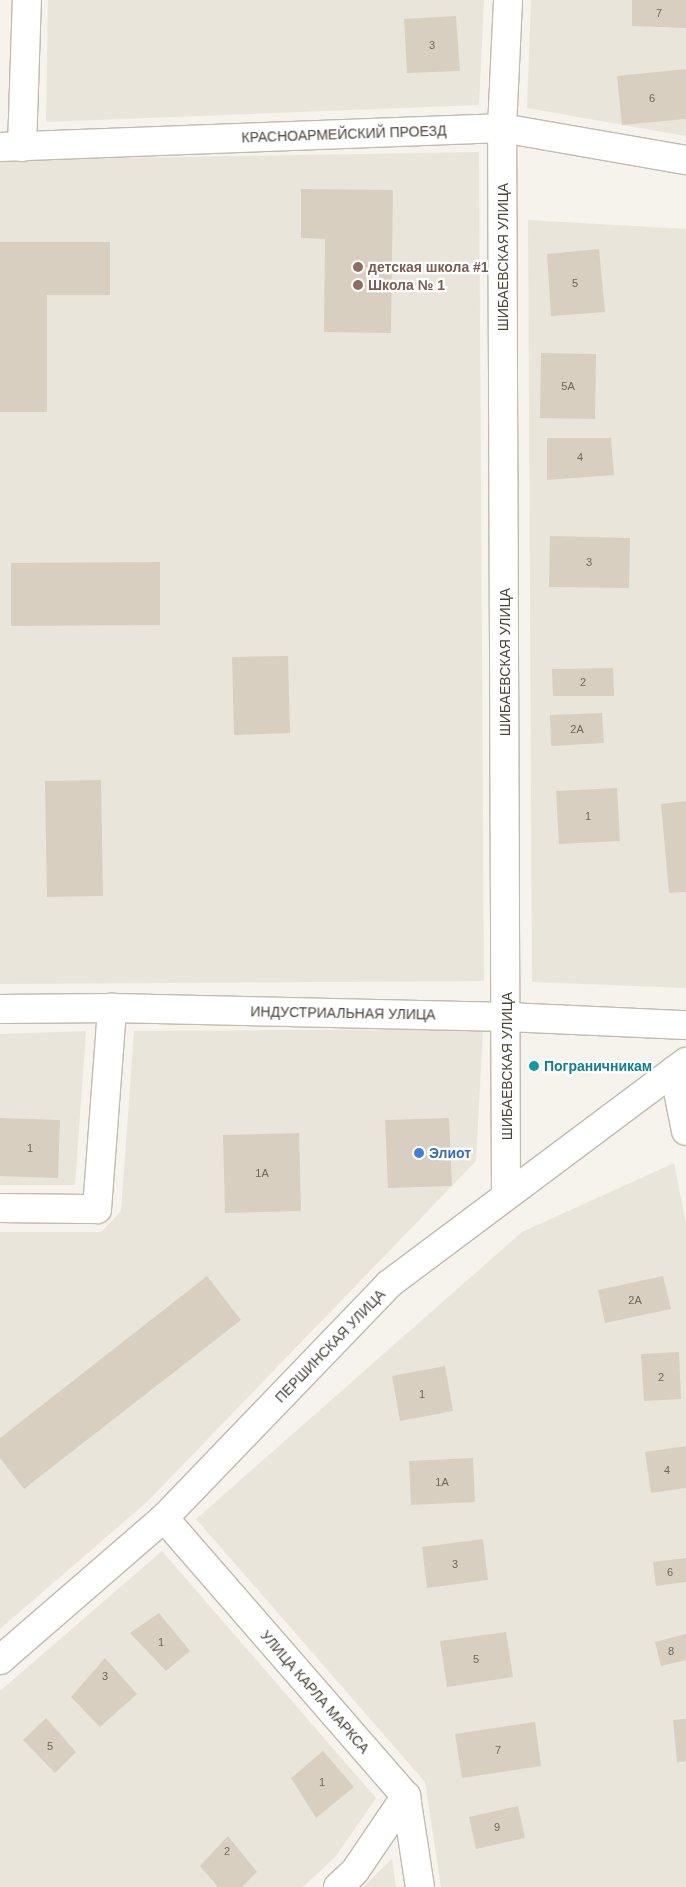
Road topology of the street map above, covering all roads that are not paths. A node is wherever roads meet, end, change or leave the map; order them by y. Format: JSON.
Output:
{"nodes":[{"id":1,"x":28,"y":0,"type":"edge"},
{"id":2,"x":508,"y":0,"type":"edge"},
{"id":3,"x":502,"y":128,"type":"junction"},
{"id":4,"x":11,"y":147,"type":"edge"},
{"id":5,"x":686,"y":160,"type":"edge"},
{"id":6,"x":112,"y":1008,"type":"junction"},
{"id":7,"x":0,"y":1009,"type":"edge"},
{"id":8,"x":508,"y":1017,"type":"junction"},
{"id":9,"x":686,"y":1025,"type":"edge"},
{"id":10,"x":680,"y":1067,"type":"edge"},
{"id":11,"x":686,"y":1131,"type":"edge"},
{"id":12,"x":506,"y":1195,"type":"junction"},
{"id":13,"x":0,"y":1208,"type":"edge"},
{"id":14,"x":164,"y":1518,"type":"junction"},
{"id":15,"x":0,"y":1660,"type":"edge"},
{"id":16,"x":406,"y":1796,"type":"junction"},
{"id":17,"x":338,"y":1887,"type":"edge"},
{"id":18,"x":420,"y":1887,"type":"edge"}],
"edges":[{"from":1,"to":4,"type":"street"},
{"from":2,"to":3,"type":"street","name":"ШИБАЕВСКАЯ УЛИЦА"},
{"from":3,"to":4,"type":"street","name":"КРАСНОАРМЕЙСКИЙ ПРОЕЗД"},
{"from":3,"to":5,"type":"street","name":"КРАСНОАРМЕЙСКИЙ ПРОЕЗД"},
{"from":3,"to":8,"type":"street","name":"ШИБАЕВСКАЯ УЛИЦА"},
{"from":6,"to":7,"type":"street","name":"ИНДУСТРИАЛЬНАЯ УЛИЦА"},
{"from":6,"to":8,"type":"street","name":"ИНДУСТРИАЛЬНАЯ УЛИЦА"},
{"from":6,"to":13,"type":"street"},
{"from":8,"to":9,"type":"street","name":"ИНДУСТРИАЛЬНАЯ УЛИЦА"},
{"from":8,"to":12,"type":"street","name":"ШИБАЕВСКАЯ УЛИЦА"},
{"from":10,"to":11,"type":"street"},
{"from":10,"to":12,"type":"street","name":"ПЕРШИНСКАЯ УЛИЦА"},
{"from":12,"to":14,"type":"street","name":"ПЕРШИНСКАЯ УЛИЦА"},
{"from":14,"to":15,"type":"street","name":"ПЕРШИНСКАЯ УЛИЦА"},
{"from":14,"to":16,"type":"street","name":"УЛИЦА КАРЛА МАРКСА"},
{"from":16,"to":17,"type":"street"},
{"from":16,"to":18,"type":"street"}]}
